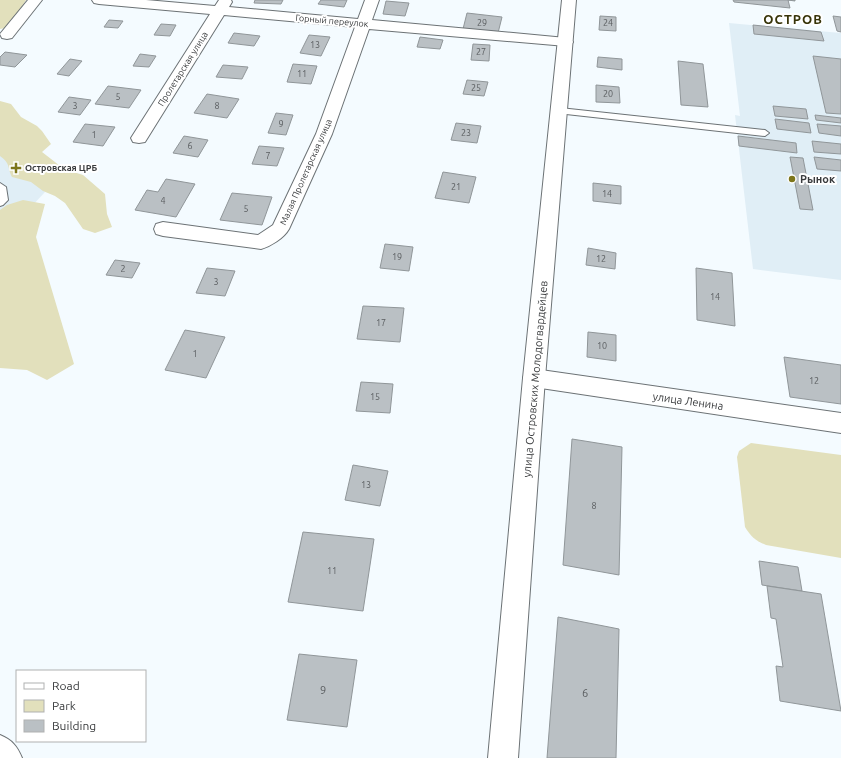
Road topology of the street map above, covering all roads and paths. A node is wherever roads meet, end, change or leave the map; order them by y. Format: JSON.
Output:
{"nodes":[{"id":1,"x":36,"y":0,"type":"edge"},
{"id":2,"x":99,"y":0,"type":"edge"},
{"id":3,"x":372,"y":0,"type":"edge"},
{"id":4,"x":569,"y":0,"type":"edge"},
{"id":5,"x":222,"y":6,"type":"edge"},
{"id":6,"x":363,"y":23,"type":"junction"},
{"id":7,"x":7,"y":36,"type":"dead end"},
{"id":8,"x":566,"y":42,"type":"junction"},
{"id":9,"x":560,"y":110,"type":"junction"},
{"id":10,"x":765,"y":132,"type":"dead end"},
{"id":11,"x":140,"y":138,"type":"dead end"},
{"id":12,"x":0,"y":186,"type":"edge"},
{"id":13,"x":0,"y":203,"type":"edge"},
{"id":14,"x":163,"y":229,"type":"dead end"},
{"id":15,"x":534,"y":378,"type":"junction"},
{"id":16,"x":841,"y":423,"type":"edge"},
{"id":17,"x":0,"y":750,"type":"edge"},
{"id":18,"x":8,"y":758,"type":"edge"},
{"id":19,"x":502,"y":758,"type":"edge"}],
"edges":[{"from":1,"to":7,"type":"street"},
{"from":2,"to":5,"type":"street","name":"Горный переулок"},
{"from":3,"to":6,"type":"street","name":"Малая Пролетарская улица"},
{"from":4,"to":8,"type":"street","name":"улица Островских Молодогвардейцев"},
{"from":5,"to":6,"type":"street","name":"Горный переулок"},
{"from":5,"to":11,"type":"street","name":"Пролетарская улица"},
{"from":6,"to":8,"type":"street","name":"Горный переулок"},
{"from":6,"to":14,"type":"street","name":"Малая Пролетарская улица"},
{"from":8,"to":9,"type":"street","name":"улица Островских Молодогвардейцев"},
{"from":9,"to":10,"type":"lane"},
{"from":9,"to":15,"type":"street","name":"улица Островских Молодогвардейцев"},
{"from":12,"to":13,"type":"lane"},
{"from":15,"to":16,"type":"street","name":"улица Ленина"},
{"from":15,"to":19,"type":"street","name":"улица Островских Молодогвардейцев"},
{"from":17,"to":18,"type":"street"}]}
